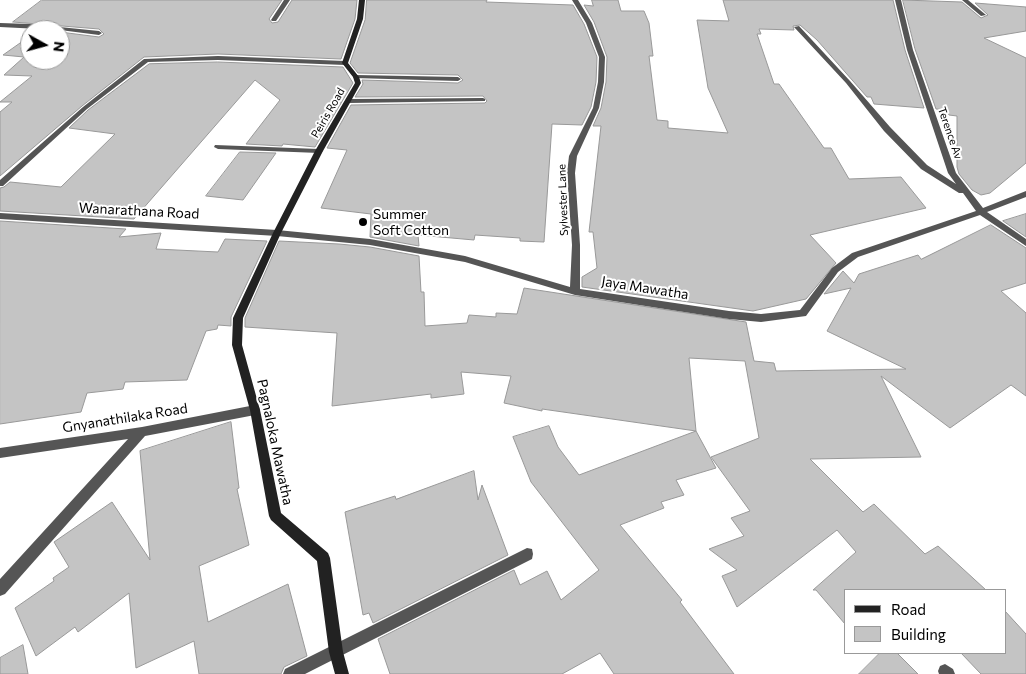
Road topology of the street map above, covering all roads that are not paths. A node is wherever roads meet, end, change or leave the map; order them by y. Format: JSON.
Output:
{"nodes":[{"id":1,"x":287,"y":0,"type":"edge"},
{"id":2,"x":362,"y":0,"type":"edge"},
{"id":3,"x":575,"y":0,"type":"edge"},
{"id":4,"x":898,"y":0,"type":"edge"},
{"id":5,"x":964,"y":0,"type":"edge"},
{"id":6,"x":983,"y":15,"type":"dead end"},
{"id":7,"x":274,"y":20,"type":"dead end"},
{"id":8,"x":0,"y":26,"type":"edge"},
{"id":9,"x":797,"y":27,"type":"dead end"},
{"id":10,"x":99,"y":33,"type":"dead end"},
{"id":11,"x":345,"y":63,"type":"junction"},
{"id":12,"x":356,"y":78,"type":"junction"},
{"id":13,"x":458,"y":78,"type":"dead end"},
{"id":14,"x":349,"y":100,"type":"junction"},
{"id":15,"x":483,"y":100,"type":"dead end"},
{"id":16,"x":218,"y":147,"type":"dead end"},
{"id":17,"x":319,"y":151,"type":"junction"},
{"id":18,"x":0,"y":184,"type":"edge"},
{"id":19,"x":964,"y":192,"type":"junction"},
{"id":20,"x":1026,"y":194,"type":"edge"},
{"id":21,"x":981,"y":212,"type":"junction"},
{"id":22,"x":0,"y":216,"type":"edge"},
{"id":23,"x":276,"y":233,"type":"junction"},
{"id":24,"x":1026,"y":243,"type":"edge"},
{"id":25,"x":575,"y":292,"type":"junction"},
{"id":26,"x":255,"y":410,"type":"junction"},
{"id":27,"x":142,"y":432,"type":"junction"},
{"id":28,"x":0,"y":453,"type":"edge"},
{"id":29,"x":527,"y":554,"type":"dead end"},
{"id":30,"x":0,"y":589,"type":"edge"},
{"id":31,"x":336,"y":652,"type":"junction"},
{"id":32,"x":290,"y":674,"type":"edge"},
{"id":33,"x":342,"y":674,"type":"edge"}],
"edges":[{"from":1,"to":7,"type":"street"},
{"from":2,"to":11,"type":"street"},
{"from":3,"to":25,"type":"street","name":"Sylvester Lane"},
{"from":4,"to":19,"type":"street","name":"Terence Av"},
{"from":5,"to":6,"type":"street"},
{"from":8,"to":10,"type":"street"},
{"from":9,"to":19,"type":"street"},
{"from":11,"to":12,"type":"street","name":"Peiris Road"},
{"from":11,"to":18,"type":"street"},
{"from":12,"to":13,"type":"street"},
{"from":12,"to":14,"type":"street","name":"Peiris Road"},
{"from":14,"to":15,"type":"street"},
{"from":14,"to":17,"type":"street","name":"Peiris Road"},
{"from":16,"to":17,"type":"street"},
{"from":17,"to":23,"type":"street","name":"Peiris Road"},
{"from":19,"to":21,"type":"street","name":"Terence Av"},
{"from":20,"to":21,"type":"street","name":"Jaya Mawatha"},
{"from":21,"to":24,"type":"street","name":"Terence Av"},
{"from":21,"to":25,"type":"street","name":"Jaya Mawatha"},
{"from":22,"to":23,"type":"street","name":"Wanarathana Road"},
{"from":23,"to":25,"type":"street","name":"Jaya Mawatha"},
{"from":23,"to":26,"type":"street","name":"Pagnaloka Mawatha"},
{"from":26,"to":27,"type":"street","name":"Gnyanathilaka Road"},
{"from":26,"to":31,"type":"street","name":"Pagnaloka Mawatha"},
{"from":27,"to":28,"type":"street","name":"Gnyanathilaka Road"},
{"from":27,"to":30,"type":"street"},
{"from":29,"to":31,"type":"street"},
{"from":31,"to":32,"type":"street"},
{"from":31,"to":33,"type":"street","name":"Pagnaloka Mawatha"}]}
